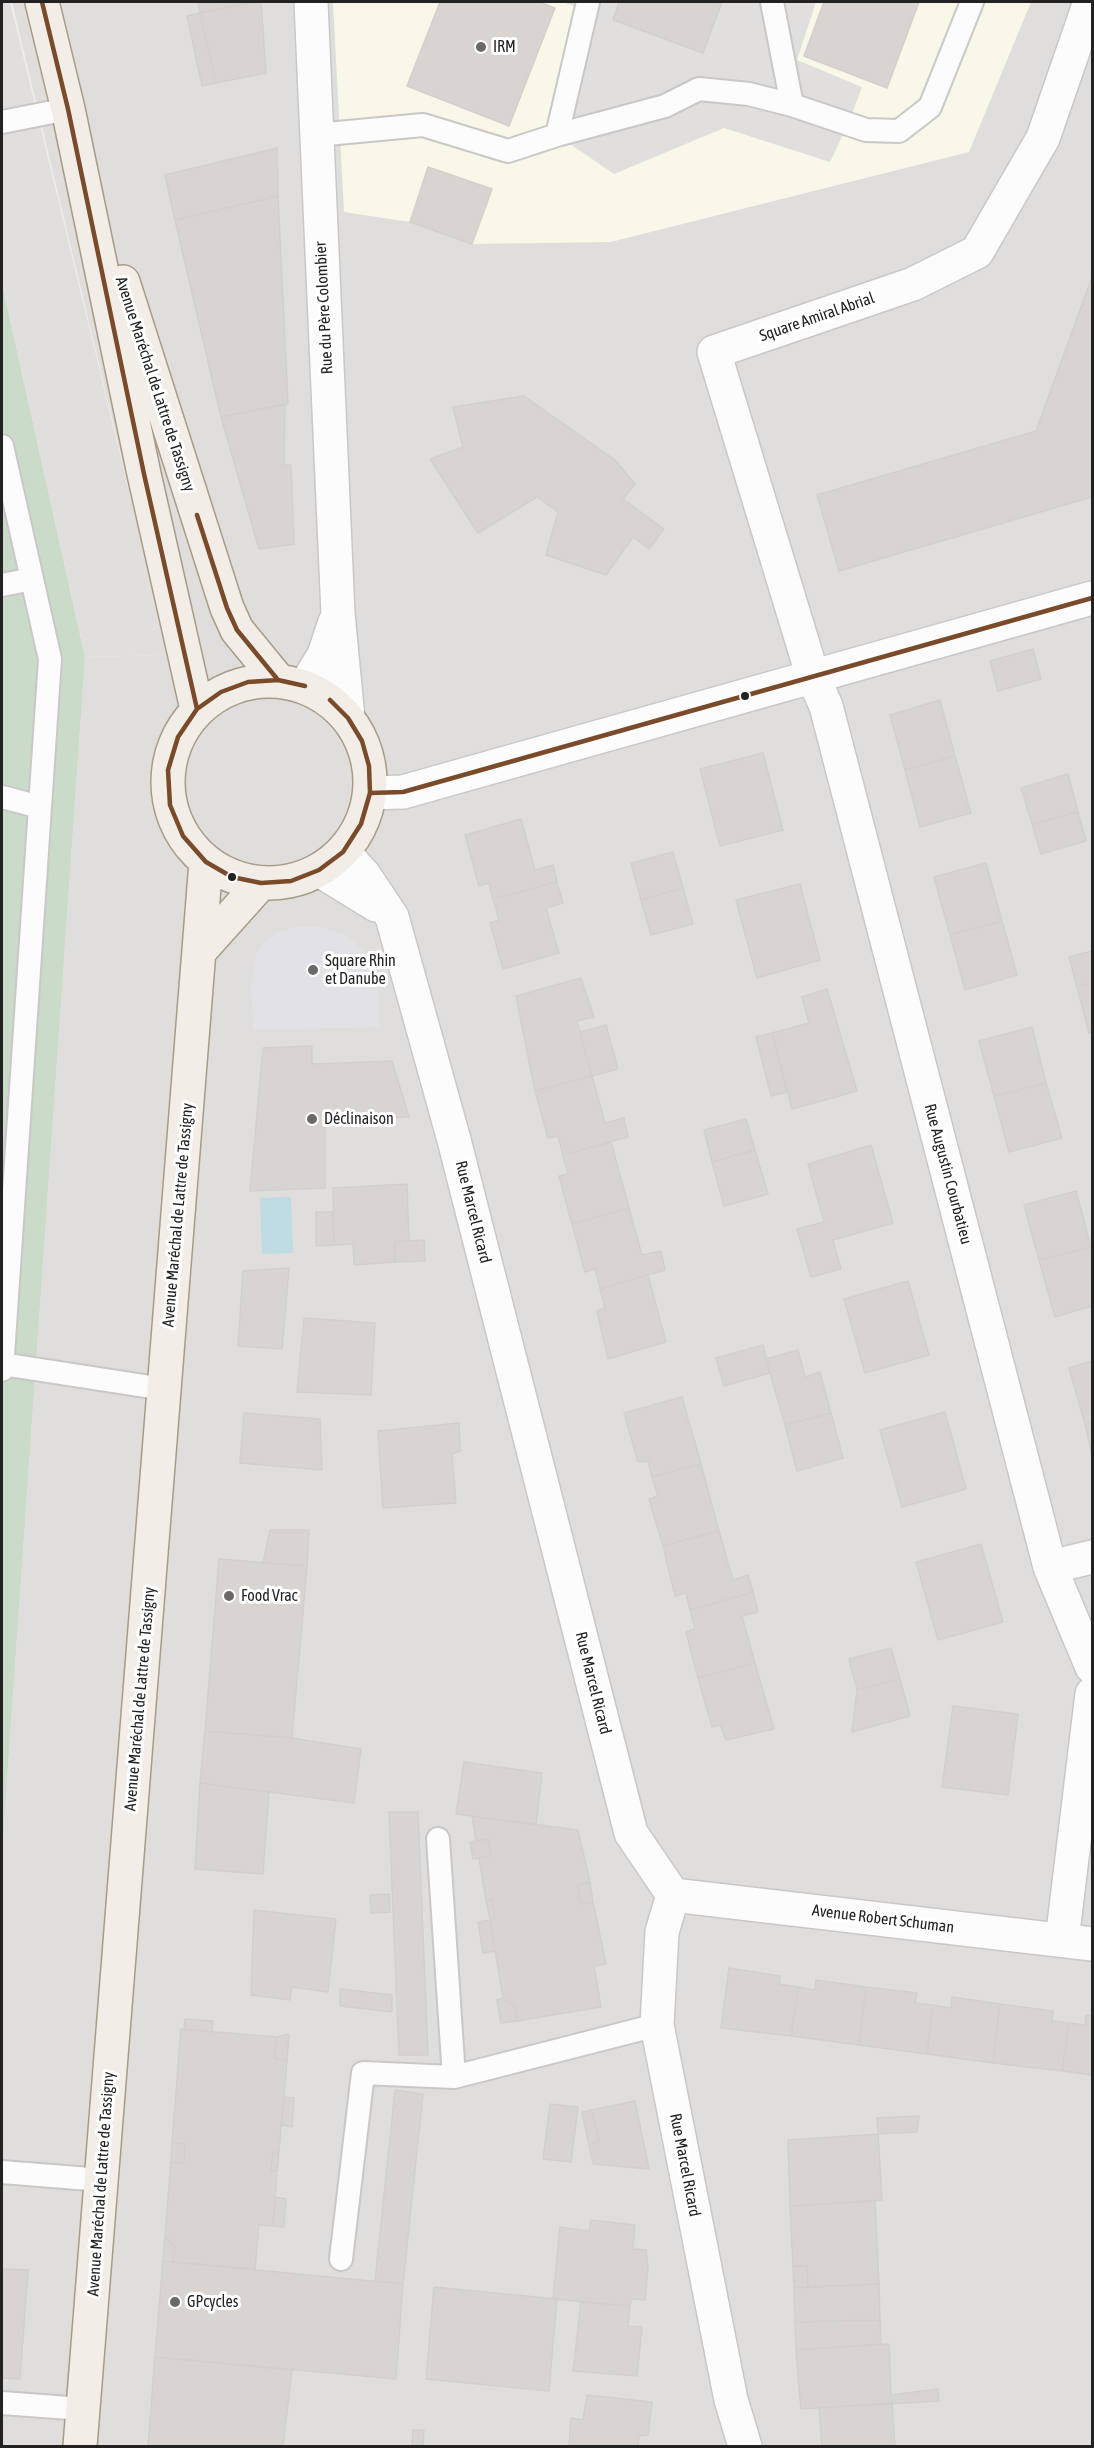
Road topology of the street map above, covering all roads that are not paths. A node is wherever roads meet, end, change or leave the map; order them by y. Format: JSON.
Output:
{"nodes":[{"id":1,"x":42,"y":2,"type":"edge"},
{"id":2,"x":311,"y":2,"type":"edge"},
{"id":3,"x":588,"y":2,"type":"edge"},
{"id":4,"x":772,"y":2,"type":"edge"},
{"id":5,"x":972,"y":2,"type":"edge"},
{"id":6,"x":1090,"y":2,"type":"edge"},
{"id":7,"x":792,"y":105,"type":"junction"},
{"id":8,"x":68,"y":109,"type":"junction"},
{"id":9,"x":2,"y":122,"type":"edge"},
{"id":10,"x":316,"y":135,"type":"junction"},
{"id":11,"x":556,"y":135,"type":"junction"},
{"id":12,"x":2,"y":446,"type":"edge"},
{"id":13,"x":5,"y":479,"type":"edge"},
{"id":14,"x":32,"y":579,"type":"junction"},
{"id":15,"x":2,"y":585,"type":"edge"},
{"id":16,"x":1092,"y":598,"type":"edge"},
{"id":17,"x":338,"y":614,"type":"junction"},
{"id":18,"x":813,"y":677,"type":"junction"},
{"id":19,"x":291,"y":683,"type":"junction"},
{"id":20,"x":197,"y":709,"type":"junction"},
{"id":21,"x":348,"y":718,"type":"junction"},
{"id":22,"x":370,"y":793,"type":"junction"},
{"id":23,"x":2,"y":797,"type":"edge"},
{"id":24,"x":40,"y":807,"type":"junction"},
{"id":25,"x":331,"y":861,"type":"junction"},
{"id":26,"x":206,"y":862,"type":"junction"},
{"id":27,"x":261,"y":883,"type":"junction"},
{"id":28,"x":199,"y":952,"type":"junction"},
{"id":29,"x":11,"y":1084,"type":"edge"},
{"id":30,"x":2,"y":1364,"type":"edge"},
{"id":31,"x":2,"y":1370,"type":"edge"},
{"id":32,"x":164,"y":1389,"type":"junction"},
{"id":33,"x":1092,"y":1557,"type":"edge"},
{"id":34,"x":1050,"y":1568,"type":"junction"},
{"id":35,"x":1092,"y":1667,"type":"edge"},
{"id":36,"x":1092,"y":1694,"type":"edge"},
{"id":37,"x":438,"y":1839,"type":"dead end"},
{"id":38,"x":673,"y":1895,"type":"junction"},
{"id":39,"x":1077,"y":1942,"type":"edge"},
{"id":40,"x":657,"y":2025,"type":"junction"},
{"id":41,"x":454,"y":2077,"type":"junction"},
{"id":42,"x":2,"y":2172,"type":"edge"},
{"id":43,"x":102,"y":2180,"type":"junction"},
{"id":44,"x":340,"y":2259,"type":"dead end"},
{"id":45,"x":2,"y":2403,"type":"edge"},
{"id":46,"x":83,"y":2409,"type":"junction"},
{"id":47,"x":80,"y":2446,"type":"edge"},
{"id":48,"x":745,"y":2446,"type":"edge"}],
"edges":[{"from":1,"to":8,"type":"main road","name":"Avenue Maréchal de Lattre de Tassigny"},
{"from":2,"to":10,"type":"street","name":"Rue du Père Colombier"},
{"from":3,"to":11,"type":"lane"},
{"from":4,"to":7,"type":"lane"},
{"from":5,"to":7,"type":"lane"},
{"from":6,"to":18,"type":"street","name":"Square Amiral Abrial"},
{"from":7,"to":11,"type":"lane"},
{"from":8,"to":9,"type":"lane"},
{"from":8,"to":19,"type":"main road","name":"Avenue Maréchal de Lattre de Tassigny"},
{"from":8,"to":20,"type":"main road","name":"Avenue Maréchal de Lattre de Tassigny"},
{"from":10,"to":11,"type":"lane"},
{"from":10,"to":17,"type":"street","name":"Rue du Père Colombier"},
{"from":12,"to":13,"type":"lane"},
{"from":13,"to":14,"type":"lane"},
{"from":14,"to":15,"type":"lane"},
{"from":14,"to":24,"type":"lane"},
{"from":16,"to":18,"type":"street"},
{"from":17,"to":19,"type":"street","name":"Rue du Père Colombier"},
{"from":17,"to":21,"type":"street","name":"Rue du Père Colombier"},
{"from":18,"to":22,"type":"street"},
{"from":18,"to":34,"type":"street","name":"Rue Augustin Courbatieu"},
{"from":19,"to":20,"type":"main road"},
{"from":19,"to":21,"type":"main road"},
{"from":20,"to":26,"type":"main road"},
{"from":21,"to":22,"type":"main road"},
{"from":22,"to":25,"type":"main road"},
{"from":23,"to":24,"type":"lane"},
{"from":24,"to":29,"type":"lane"},
{"from":25,"to":27,"type":"main road"},
{"from":25,"to":38,"type":"street","name":"Rue Marcel Ricard"},
{"from":26,"to":27,"type":"main road"},
{"from":26,"to":28,"type":"main road","name":"Avenue Maréchal de Lattre de Tassigny"},
{"from":27,"to":28,"type":"main road"},
{"from":28,"to":32,"type":"main road","name":"Avenue Maréchal de Lattre de Tassigny"},
{"from":29,"to":30,"type":"lane"},
{"from":30,"to":31,"type":"lane"},
{"from":30,"to":32,"type":"lane"},
{"from":32,"to":43,"type":"main road","name":"Avenue Maréchal de Lattre de Tassigny"},
{"from":33,"to":34,"type":"street"},
{"from":34,"to":35,"type":"street","name":"Rue Augustin Courbatieu"},
{"from":36,"to":39,"type":"street"},
{"from":37,"to":41,"type":"lane"},
{"from":38,"to":39,"type":"street","name":"Avenue Robert Schuman"},
{"from":38,"to":40,"type":"street","name":"Rue Marcel Ricard"},
{"from":40,"to":41,"type":"lane"},
{"from":40,"to":48,"type":"street","name":"Rue Marcel Ricard"},
{"from":41,"to":44,"type":"lane"},
{"from":42,"to":43,"type":"lane"},
{"from":43,"to":46,"type":"main road","name":"Avenue Maréchal de Lattre de Tassigny"},
{"from":45,"to":46,"type":"lane"},
{"from":46,"to":47,"type":"main road","name":"Avenue Maréchal de Lattre de Tassigny"}]}
